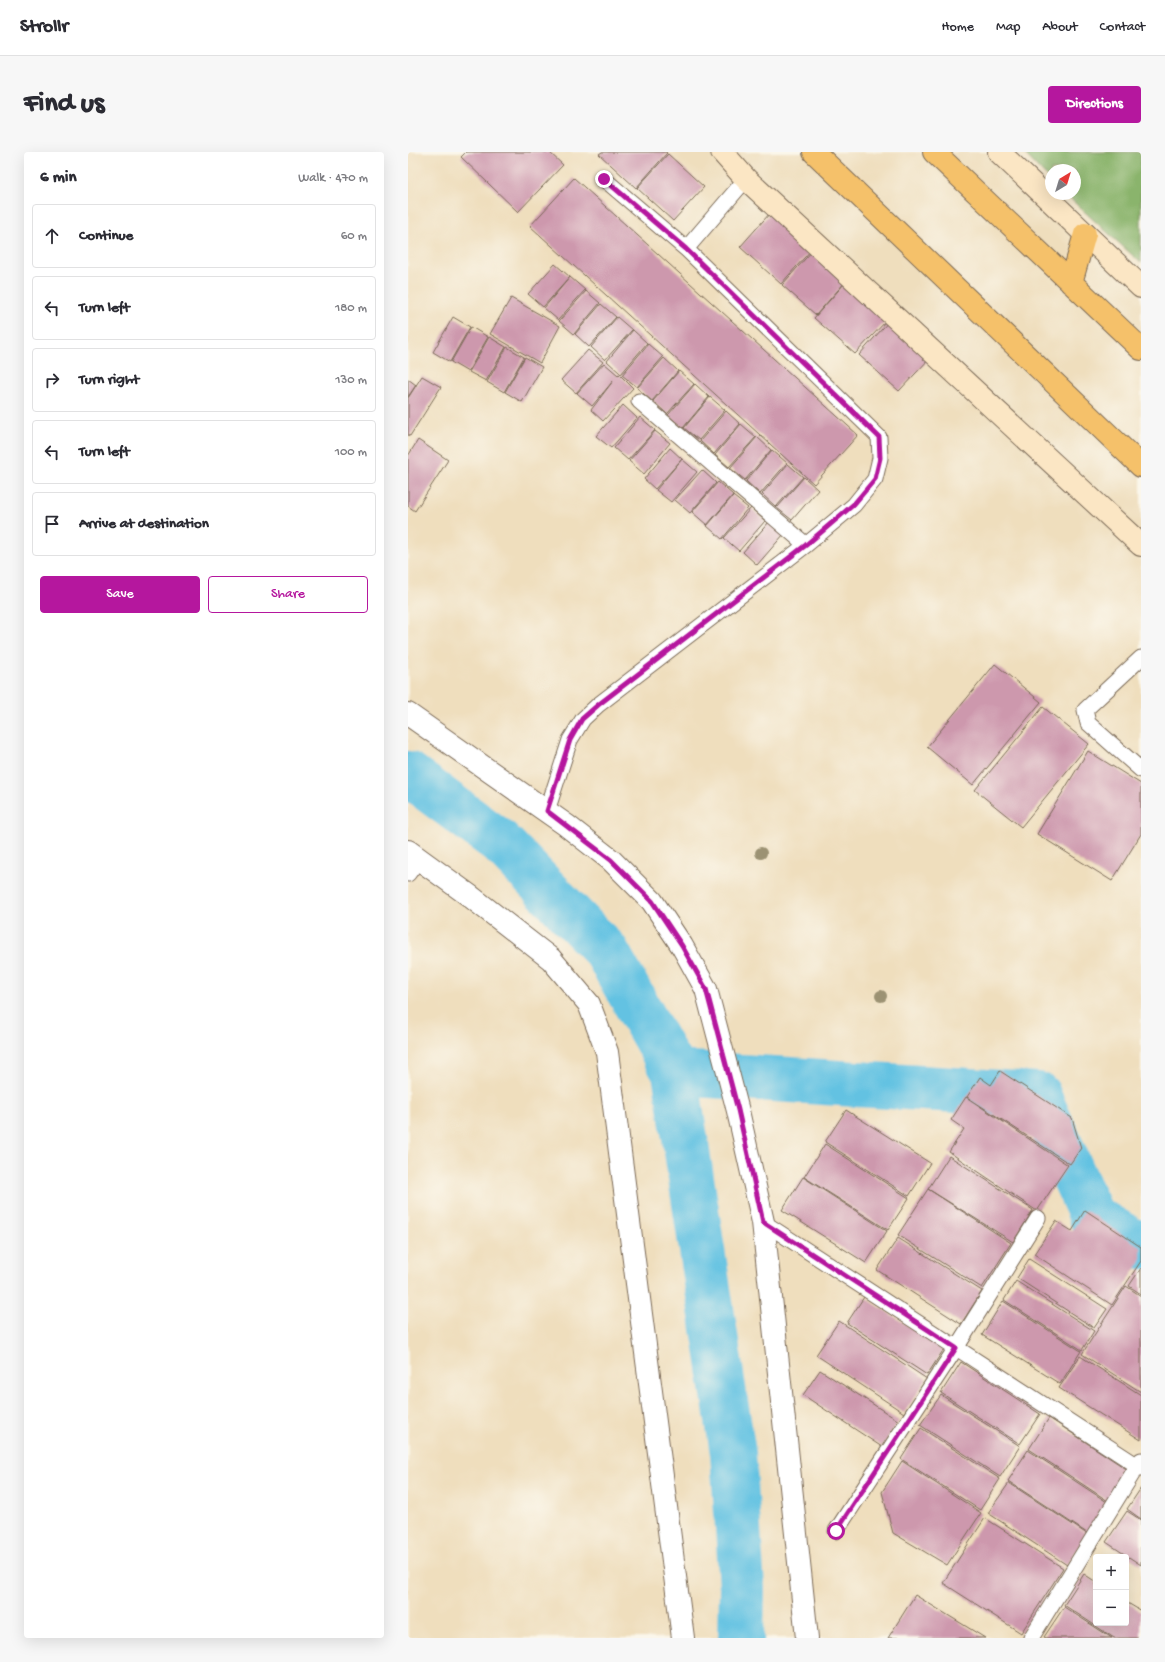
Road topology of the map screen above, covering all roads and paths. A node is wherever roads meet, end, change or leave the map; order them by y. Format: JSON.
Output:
{"nodes":[{"id":1,"x":722,"y":152,"type":"edge"},
{"id":2,"x":814,"y":152,"type":"edge"},
{"id":3,"x":934,"y":152,"type":"edge"},
{"id":4,"x":999,"y":152,"type":"edge"},
{"id":5,"x":604,"y":179,"type":"dead end"},
{"id":6,"x":746,"y":179,"type":"junction"},
{"id":7,"x":1085,"y":234,"type":"junction"},
{"id":8,"x":686,"y":249,"type":"junction"},
{"id":9,"x":1071,"y":283,"type":"junction"},
{"id":10,"x":1141,"y":287,"type":"edge"},
{"id":11,"x":1141,"y":349,"type":"edge"},
{"id":12,"x":639,"y":401,"type":"dead end"},
{"id":13,"x":1141,"y":466,"type":"edge"},
{"id":14,"x":806,"y":545,"type":"junction"},
{"id":15,"x":1141,"y":545,"type":"edge"},
{"id":16,"x":1141,"y":658,"type":"edge"},
{"id":17,"x":408,"y":714,"type":"edge"},
{"id":18,"x":1141,"y":770,"type":"edge"},
{"id":19,"x":547,"y":811,"type":"junction"},
{"id":20,"x":412,"y":862,"type":"edge"},
{"id":21,"x":1038,"y":1218,"type":"dead end"},
{"id":22,"x":763,"y":1222,"type":"junction"},
{"id":23,"x":956,"y":1348,"type":"junction"},
{"id":24,"x":1140,"y":1465,"type":"edge"},
{"id":25,"x":836,"y":1531,"type":"dead end"},
{"id":26,"x":683,"y":1638,"type":"edge"},
{"id":27,"x":806,"y":1638,"type":"edge"},
{"id":28,"x":1030,"y":1638,"type":"edge"}],
"edges":[{"from":1,"to":6,"type":"street"},
{"from":2,"to":13,"type":"highway"},
{"from":3,"to":9,"type":"highway"},
{"from":4,"to":7,"type":"street"},
{"from":5,"to":8,"type":"lane"},
{"from":6,"to":8,"type":"lane"},
{"from":6,"to":15,"type":"street"},
{"from":7,"to":9,"type":"highway"},
{"from":7,"to":10,"type":"street"},
{"from":8,"to":14,"type":"lane"},
{"from":9,"to":11,"type":"highway"},
{"from":12,"to":14,"type":"lane"},
{"from":14,"to":19,"type":"lane"},
{"from":16,"to":18,"type":"lane"},
{"from":17,"to":19,"type":"street"},
{"from":19,"to":22,"type":"street"},
{"from":20,"to":26,"type":"street"},
{"from":21,"to":23,"type":"lane"},
{"from":22,"to":23,"type":"lane"},
{"from":22,"to":27,"type":"street"},
{"from":23,"to":24,"type":"lane"},
{"from":23,"to":25,"type":"lane"},
{"from":24,"to":28,"type":"lane"}]}
